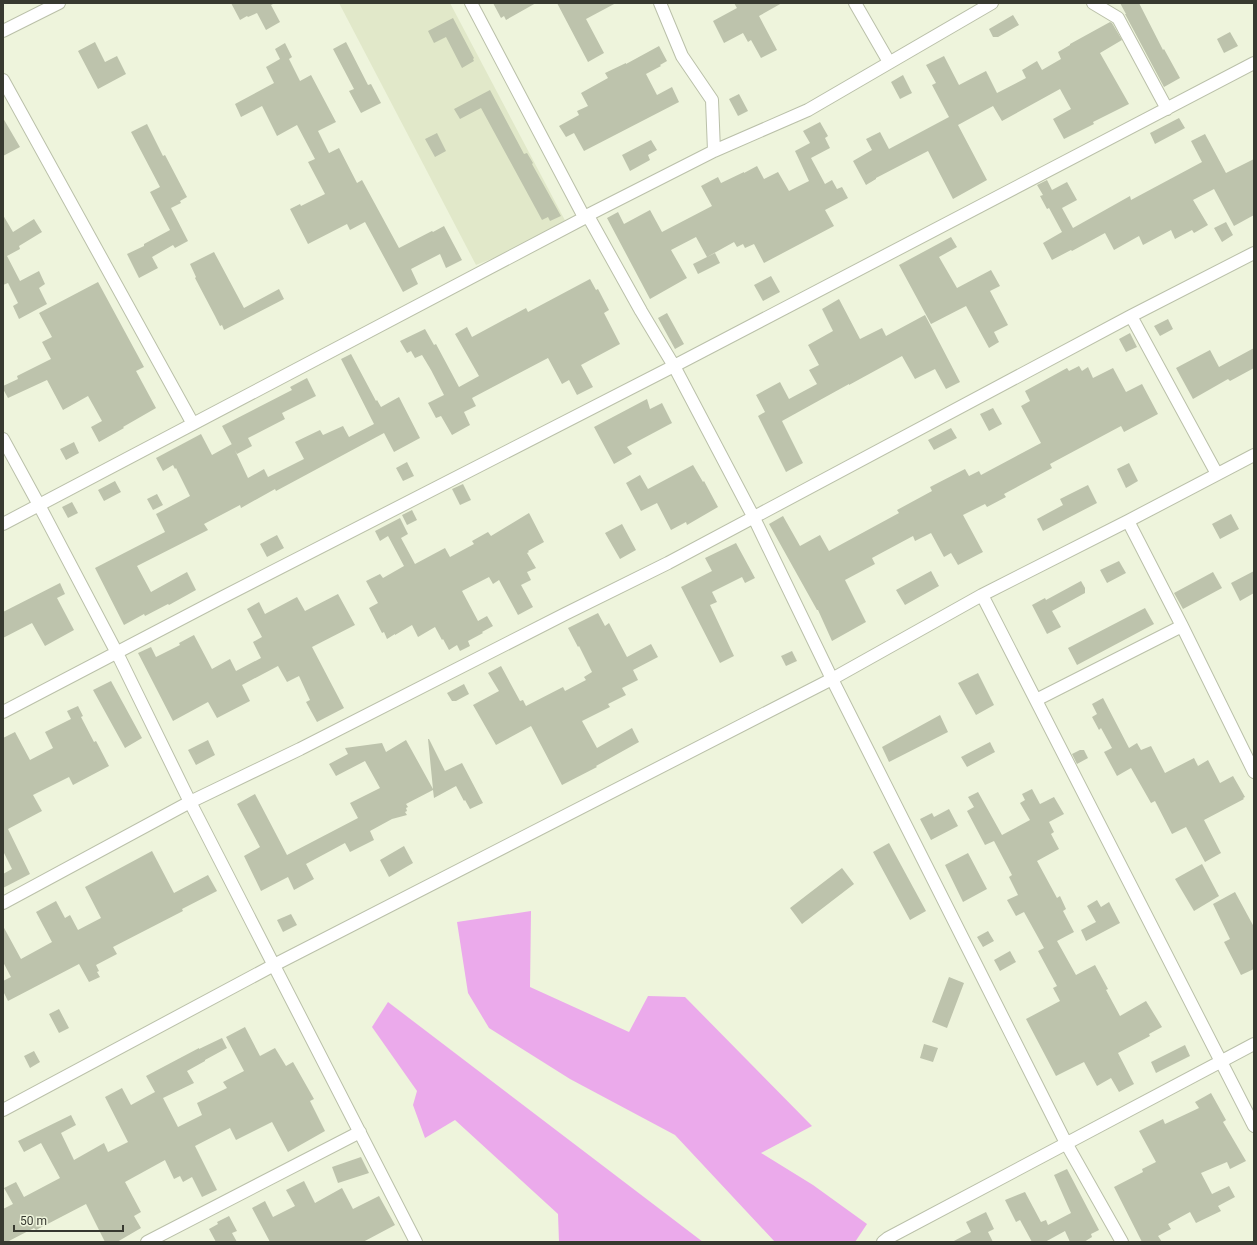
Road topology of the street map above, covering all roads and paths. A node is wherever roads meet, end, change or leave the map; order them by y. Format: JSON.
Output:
{"nodes":[{"id":1,"x":59,"y":3,"type":"edge"},
{"id":2,"x":471,"y":3,"type":"edge"},
{"id":3,"x":660,"y":3,"type":"edge"},
{"id":4,"x":855,"y":3,"type":"edge"},
{"id":5,"x":992,"y":3,"type":"edge"},
{"id":6,"x":1094,"y":3,"type":"edge"},
{"id":7,"x":3,"y":31,"type":"edge"},
{"id":8,"x":889,"y":62,"type":"junction"},
{"id":9,"x":1254,"y":63,"type":"edge"},
{"id":10,"x":3,"y":80,"type":"edge"},
{"id":11,"x":1167,"y":109,"type":"junction"},
{"id":12,"x":714,"y":151,"type":"junction"},
{"id":13,"x":586,"y":216,"type":"junction"},
{"id":14,"x":1254,"y":253,"type":"edge"},
{"id":15,"x":1132,"y":316,"type":"junction"},
{"id":16,"x":674,"y":366,"type":"junction"},
{"id":17,"x":193,"y":424,"type":"junction"},
{"id":18,"x":3,"y":439,"type":"edge"},
{"id":19,"x":1254,"y":455,"type":"edge"},
{"id":20,"x":1217,"y":474,"type":"junction"},
{"id":21,"x":39,"y":505,"type":"junction"},
{"id":22,"x":754,"y":518,"type":"junction"},
{"id":23,"x":1128,"y":521,"type":"junction"},
{"id":24,"x":3,"y":524,"type":"edge"},
{"id":25,"x":982,"y":595,"type":"junction"},
{"id":26,"x":1182,"y":626,"type":"junction"},
{"id":27,"x":117,"y":653,"type":"junction"},
{"id":28,"x":832,"y":679,"type":"junction"},
{"id":29,"x":1036,"y":700,"type":"junction"},
{"id":30,"x":3,"y":712,"type":"edge"},
{"id":31,"x":1254,"y":772,"type":"edge"},
{"id":32,"x":190,"y":802,"type":"junction"},
{"id":33,"x":3,"y":902,"type":"edge"},
{"id":34,"x":274,"y":965,"type":"junction"},
{"id":35,"x":1254,"y":1044,"type":"edge"},
{"id":36,"x":1221,"y":1061,"type":"junction"},
{"id":37,"x":4,"y":1106,"type":"edge"},
{"id":38,"x":1254,"y":1126,"type":"edge"},
{"id":39,"x":360,"y":1132,"type":"junction"},
{"id":40,"x":1066,"y":1143,"type":"junction"},
{"id":41,"x":147,"y":1242,"type":"edge"},
{"id":42,"x":416,"y":1242,"type":"edge"},
{"id":43,"x":883,"y":1242,"type":"edge"},
{"id":44,"x":1122,"y":1242,"type":"edge"}],
"edges":[{"from":1,"to":7,"type":"street"},
{"from":2,"to":13,"type":"street"},
{"from":3,"to":12,"type":"street"},
{"from":4,"to":8,"type":"street"},
{"from":5,"to":8,"type":"street"},
{"from":6,"to":11,"type":"street"},
{"from":8,"to":12,"type":"street"},
{"from":9,"to":11,"type":"street"},
{"from":10,"to":17,"type":"street"},
{"from":11,"to":16,"type":"street"},
{"from":12,"to":13,"type":"street"},
{"from":13,"to":16,"type":"street"},
{"from":13,"to":17,"type":"street"},
{"from":14,"to":15,"type":"street"},
{"from":15,"to":20,"type":"street"},
{"from":15,"to":22,"type":"street"},
{"from":16,"to":22,"type":"street"},
{"from":16,"to":27,"type":"street"},
{"from":17,"to":21,"type":"street"},
{"from":18,"to":21,"type":"street"},
{"from":19,"to":20,"type":"street"},
{"from":20,"to":23,"type":"street"},
{"from":21,"to":24,"type":"street"},
{"from":21,"to":27,"type":"street"},
{"from":22,"to":28,"type":"street"},
{"from":22,"to":32,"type":"street"},
{"from":23,"to":25,"type":"street"},
{"from":23,"to":26,"type":"street"},
{"from":25,"to":28,"type":"street"},
{"from":25,"to":29,"type":"street"},
{"from":26,"to":29,"type":"street"},
{"from":26,"to":31,"type":"street"},
{"from":27,"to":30,"type":"street"},
{"from":27,"to":32,"type":"street"},
{"from":28,"to":34,"type":"street"},
{"from":28,"to":40,"type":"street"},
{"from":29,"to":36,"type":"street"},
{"from":32,"to":33,"type":"street"},
{"from":32,"to":34,"type":"street"},
{"from":34,"to":37,"type":"street"},
{"from":34,"to":39,"type":"street"},
{"from":35,"to":36,"type":"street"},
{"from":36,"to":38,"type":"street"},
{"from":36,"to":40,"type":"street"},
{"from":39,"to":41,"type":"street"},
{"from":39,"to":42,"type":"street"},
{"from":40,"to":43,"type":"street"},
{"from":40,"to":44,"type":"street"}]}
